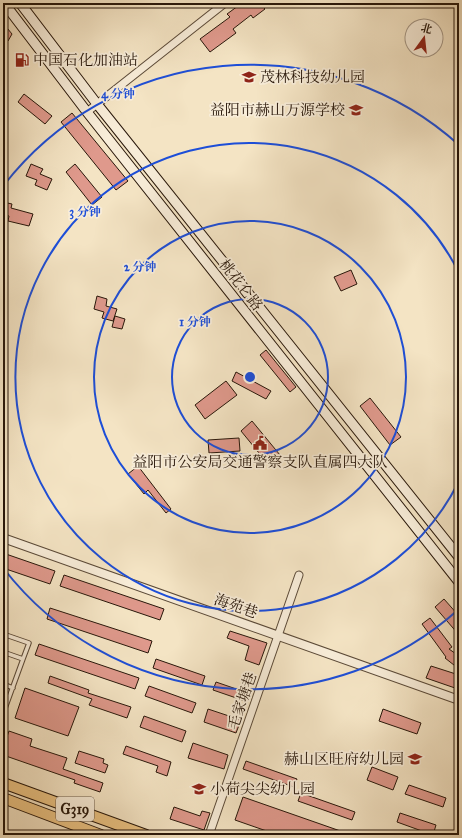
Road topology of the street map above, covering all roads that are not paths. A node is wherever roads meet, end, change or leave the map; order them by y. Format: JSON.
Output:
{"nodes":[{"id":1,"x":4,"y":3,"type":"edge"},
{"id":2,"x":20,"y":3,"type":"edge"},
{"id":3,"x":225,"y":3,"type":"edge"},
{"id":4,"x":97,"y":104,"type":"junction"},
{"id":5,"x":87,"y":112,"type":"junction"},
{"id":6,"x":3,"y":538,"type":"edge"},
{"id":7,"x":459,"y":557,"type":"edge"},
{"id":8,"x":299,"y":575,"type":"dead end"},
{"id":9,"x":459,"y":582,"type":"edge"},
{"id":10,"x":3,"y":634,"type":"edge"},
{"id":11,"x":279,"y":636,"type":"junction"},
{"id":12,"x":3,"y":652,"type":"edge"},
{"id":13,"x":23,"y":659,"type":"junction"},
{"id":14,"x":3,"y":684,"type":"edge"},
{"id":15,"x":13,"y":688,"type":"junction"},
{"id":16,"x":459,"y":700,"type":"edge"},
{"id":17,"x":3,"y":714,"type":"edge"},
{"id":18,"x":3,"y":783,"type":"edge"},
{"id":19,"x":3,"y":798,"type":"edge"},
{"id":20,"x":101,"y":835,"type":"edge"},
{"id":21,"x":146,"y":835,"type":"edge"},
{"id":22,"x":209,"y":835,"type":"edge"}],
"edges":[{"from":1,"to":5,"type":"main road","name":"桃花仑路"},
{"from":2,"to":4,"type":"main road","name":"桃花仑路"},
{"from":3,"to":4,"type":"street"},
{"from":4,"to":5,"type":"street"},
{"from":4,"to":7,"type":"main road","name":"桃花仑路"},
{"from":5,"to":9,"type":"main road","name":"桃花仑路"},
{"from":6,"to":11,"type":"street","name":"海苑巷"},
{"from":8,"to":11,"type":"street","name":"毛家塘巷"},
{"from":10,"to":13,"type":"lane"},
{"from":11,"to":16,"type":"street","name":"海苑巷"},
{"from":11,"to":22,"type":"street","name":"毛家塘巷"},
{"from":12,"to":13,"type":"lane"},
{"from":13,"to":15,"type":"lane"},
{"from":14,"to":15,"type":"lane"},
{"from":15,"to":17,"type":"lane"},
{"from":18,"to":21,"type":"main road","number":"G319"},
{"from":19,"to":20,"type":"main road","number":"G319"}]}
